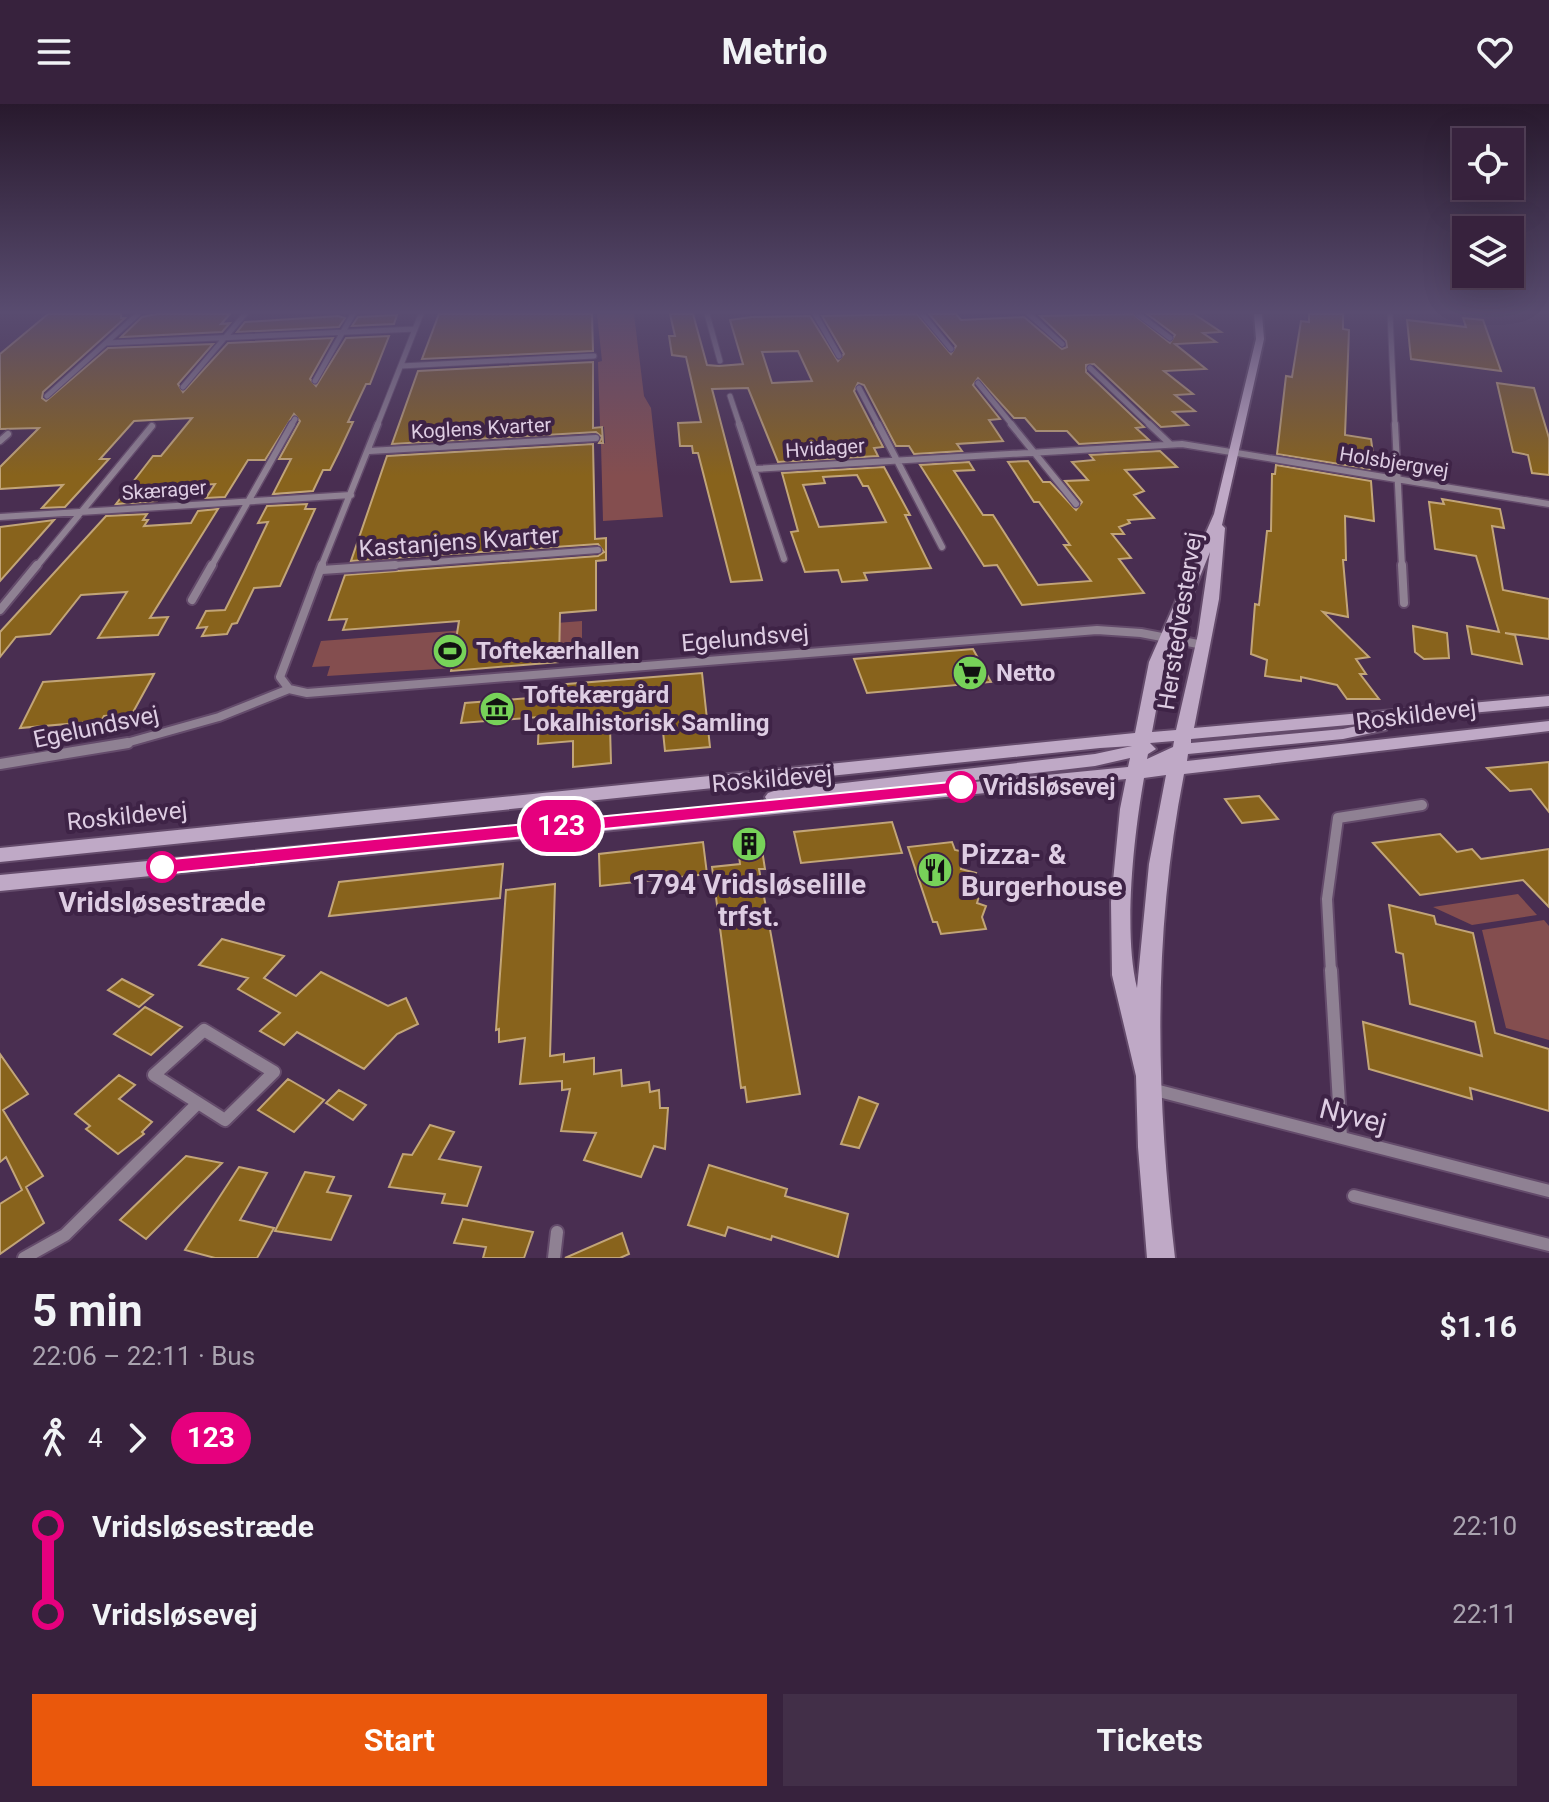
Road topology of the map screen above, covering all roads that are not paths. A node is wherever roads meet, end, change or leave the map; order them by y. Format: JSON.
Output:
{"nodes":[{"id":1,"x":79,"y":368,"type":"edge"},
{"id":2,"x":199,"y":368,"type":"edge"},
{"id":3,"x":323,"y":368,"type":"edge"},
{"id":4,"x":400,"y":368,"type":"edge"},
{"id":5,"x":1090,"y":368,"type":"dead end"},
{"id":6,"x":1253,"y":368,"type":"edge"},
{"id":7,"x":1394,"y":368,"type":"edge"},
{"id":8,"x":315,"y":381,"type":"dead end"},
{"id":9,"x":978,"y":383,"type":"dead end"},
{"id":10,"x":183,"y":387,"type":"dead end"},
{"id":11,"x":859,"y":388,"type":"dead end"},
{"id":12,"x":47,"y":396,"type":"dead end"},
{"id":13,"x":730,"y":396,"type":"dead end"},
{"id":14,"x":295,"y":419,"type":"dead end"},
{"id":15,"x":152,"y":426,"type":"dead end"},
{"id":16,"x":8,"y":434,"type":"dead end"},
{"id":17,"x":596,"y":438,"type":"dead end"},
{"id":18,"x":0,"y":441,"type":"edge"},
{"id":19,"x":1169,"y":443,"type":"junction"},
{"id":20,"x":369,"y":451,"type":"junction"},
{"id":21,"x":1234,"y":452,"type":"junction"},
{"id":22,"x":1035,"y":453,"type":"junction"},
{"id":23,"x":897,"y":460,"type":"junction"},
{"id":24,"x":754,"y":469,"type":"junction"},
{"id":25,"x":1401,"y":480,"type":"junction"},
{"id":26,"x":351,"y":495,"type":"junction"},
{"id":27,"x":248,"y":501,"type":"junction"},
{"id":28,"x":1076,"y":504,"type":"dead end"},
{"id":29,"x":1549,"y":504,"type":"edge"},
{"id":30,"x":82,"y":512,"type":"junction"},
{"id":31,"x":1220,"y":514,"type":"junction"},
{"id":32,"x":0,"y":517,"type":"edge"},
{"id":33,"x":942,"y":547,"type":"dead end"},
{"id":34,"x":598,"y":550,"type":"dead end"},
{"id":35,"x":784,"y":559,"type":"dead end"},
{"id":36,"x":322,"y":570,"type":"junction"},
{"id":37,"x":192,"y":600,"type":"dead end"},
{"id":38,"x":1404,"y":603,"type":"dead end"},
{"id":39,"x":0,"y":610,"type":"edge"},
{"id":40,"x":1168,"y":637,"type":"junction"},
{"id":41,"x":1203,"y":645,"type":"junction"},
{"id":42,"x":289,"y":689,"type":"junction"},
{"id":43,"x":1549,"y":701,"type":"edge"},
{"id":44,"x":1549,"y":726,"type":"edge"},
{"id":45,"x":1182,"y":750,"type":"junction"},
{"id":46,"x":1140,"y":753,"type":"junction"},
{"id":47,"x":0,"y":764,"type":"edge"},
{"id":48,"x":1422,"y":805,"type":"dead end"},
{"id":49,"x":0,"y":855,"type":"edge"},
{"id":50,"x":0,"y":883,"type":"edge"},
{"id":51,"x":1146,"y":1079,"type":"junction"},
{"id":52,"x":198,"y":1103,"type":"junction"},
{"id":53,"x":1341,"y":1137,"type":"junction"},
{"id":54,"x":1549,"y":1191,"type":"edge"},
{"id":55,"x":1354,"y":1196,"type":"dead end"},
{"id":56,"x":557,"y":1232,"type":"dead end"},
{"id":57,"x":1549,"y":1245,"type":"edge"},
{"id":58,"x":24,"y":1258,"type":"edge"},
{"id":59,"x":554,"y":1258,"type":"edge"},
{"id":60,"x":1161,"y":1258,"type":"edge"}],
"edges":[{"from":1,"to":12,"type":"street"},
{"from":2,"to":10,"type":"street"},
{"from":3,"to":8,"type":"street"},
{"from":4,"to":20,"type":"street"},
{"from":5,"to":19,"type":"street"},
{"from":6,"to":21,"type":"main road","name":"Herstedvestervej"},
{"from":7,"to":25,"type":"street"},
{"from":9,"to":22,"type":"street"},
{"from":11,"to":23,"type":"street","name":"Hvidager"},
{"from":13,"to":24,"type":"street","name":"Hvidager"},
{"from":14,"to":27,"type":"street"},
{"from":15,"to":30,"type":"street","name":"Skærager"},
{"from":16,"to":18,"type":"street"},
{"from":17,"to":20,"type":"street","name":"Koglens Kvarter"},
{"from":19,"to":21,"type":"street","name":"Hvidager"},
{"from":19,"to":22,"type":"street","name":"Hvidager"},
{"from":20,"to":26,"type":"street"},
{"from":21,"to":25,"type":"street","name":"Holsbjergvej"},
{"from":21,"to":31,"type":"main road","name":"Herstedvestervej"},
{"from":22,"to":23,"type":"street","name":"Hvidager"},
{"from":22,"to":28,"type":"street"},
{"from":23,"to":24,"type":"street","name":"Hvidager"},
{"from":23,"to":33,"type":"street","name":"Hvidager"},
{"from":24,"to":35,"type":"street","name":"Hvidager"},
{"from":25,"to":29,"type":"street","name":"Holsbjergvej"},
{"from":25,"to":38,"type":"street"},
{"from":26,"to":27,"type":"street","name":"Skærager"},
{"from":26,"to":36,"type":"street"},
{"from":27,"to":30,"type":"street","name":"Skærager"},
{"from":27,"to":37,"type":"street"},
{"from":30,"to":32,"type":"street","name":"Skærager"},
{"from":30,"to":39,"type":"street","name":"Skærager"},
{"from":31,"to":40,"type":"main road","name":"Herstedvestervej"},
{"from":31,"to":41,"type":"main road","name":"Herstedvestervej"},
{"from":34,"to":36,"type":"street","name":"Kastanjens Kvarter"},
{"from":36,"to":42,"type":"street"},
{"from":40,"to":41,"type":"street","name":"Egelundsvej"},
{"from":40,"to":42,"type":"street","name":"Egelundsvej"},
{"from":40,"to":46,"type":"main road","name":"Herstedvestervej"},
{"from":41,"to":45,"type":"main road","name":"Herstedvestervej"},
{"from":42,"to":47,"type":"street","name":"Egelundsvej"},
{"from":43,"to":45,"type":"main road","name":"Roskildevej"},
{"from":44,"to":45,"type":"main road","name":"Roskildevej"},
{"from":45,"to":46,"type":"main road","name":"Roskildevej"},
{"from":45,"to":46,"type":"main road"},
{"from":45,"to":51,"type":"main road"},
{"from":46,"to":49,"type":"main road","name":"Roskildevej"},
{"from":46,"to":50,"type":"main road","name":"Roskildevej"},
{"from":46,"to":51,"type":"main road"},
{"from":48,"to":53,"type":"street"},
{"from":51,"to":53,"type":"street","name":"Nyvej"},
{"from":51,"to":60,"type":"main road"},
{"from":52,"to":52,"type":"street"},
{"from":52,"to":58,"type":"street"},
{"from":53,"to":54,"type":"street","name":"Nyvej"},
{"from":55,"to":57,"type":"street"},
{"from":56,"to":59,"type":"street"}]}
